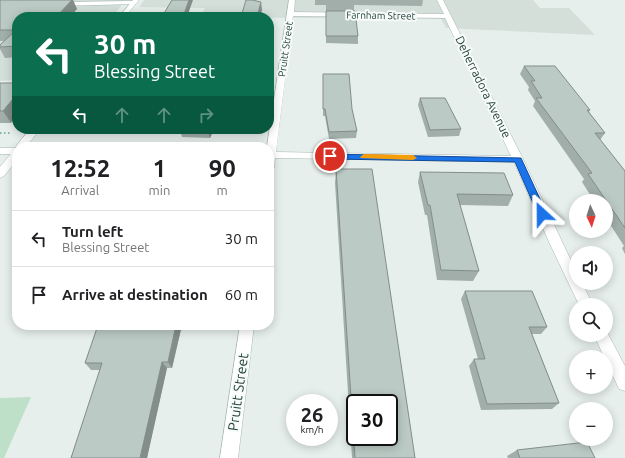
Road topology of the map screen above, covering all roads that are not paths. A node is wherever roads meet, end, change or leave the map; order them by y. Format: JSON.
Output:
{"nodes":[{"id":1,"x":292,"y":0,"type":"edge"},
{"id":2,"x":440,"y":0,"type":"edge"},
{"id":3,"x":135,"y":1,"type":"edge"},
{"id":4,"x":55,"y":4,"type":"edge"},
{"id":5,"x":126,"y":12,"type":"edge"},
{"id":6,"x":290,"y":14,"type":"junction"},
{"id":7,"x":449,"y":16,"type":"junction"},
{"id":8,"x":274,"y":127,"type":"edge"},
{"id":9,"x":31,"y":134,"type":"edge"},
{"id":10,"x":25,"y":142,"type":"edge"},
{"id":11,"x":0,"y":151,"type":"edge"},
{"id":12,"x":12,"y":152,"type":"edge"},
{"id":13,"x":274,"y":155,"type":"edge"},
{"id":14,"x":12,"y":158,"type":"edge"},
{"id":15,"x":518,"y":159,"type":"junction"},
{"id":16,"x":0,"y":174,"type":"edge"},
{"id":17,"x":583,"y":298,"type":"edge"},
{"id":18,"x":246,"y":330,"type":"edge"},
{"id":19,"x":604,"y":342,"type":"edge"},
{"id":20,"x":625,"y":383,"type":"edge"},
{"id":21,"x":228,"y":458,"type":"edge"}],
"edges":[{"from":1,"to":6,"type":"street","name":"Pruitt Street"},
{"from":2,"to":7,"type":"street","name":"Deherradora Avenue"},
{"from":3,"to":4,"type":"street"},
{"from":3,"to":5,"type":"street"},
{"from":6,"to":7,"type":"street","name":"Farnham Street"},
{"from":6,"to":8,"type":"street","name":"Pruitt Street"},
{"from":7,"to":15,"type":"street","name":"Deherradora Avenue"},
{"from":9,"to":10,"type":"street"},
{"from":11,"to":12,"type":"street"},
{"from":13,"to":15,"type":"street"},
{"from":14,"to":16,"type":"street"},
{"from":15,"to":17,"type":"street","name":"Deherradora Avenue"},
{"from":18,"to":21,"type":"street","name":"Pruitt Street"},
{"from":19,"to":20,"type":"street"}]}
